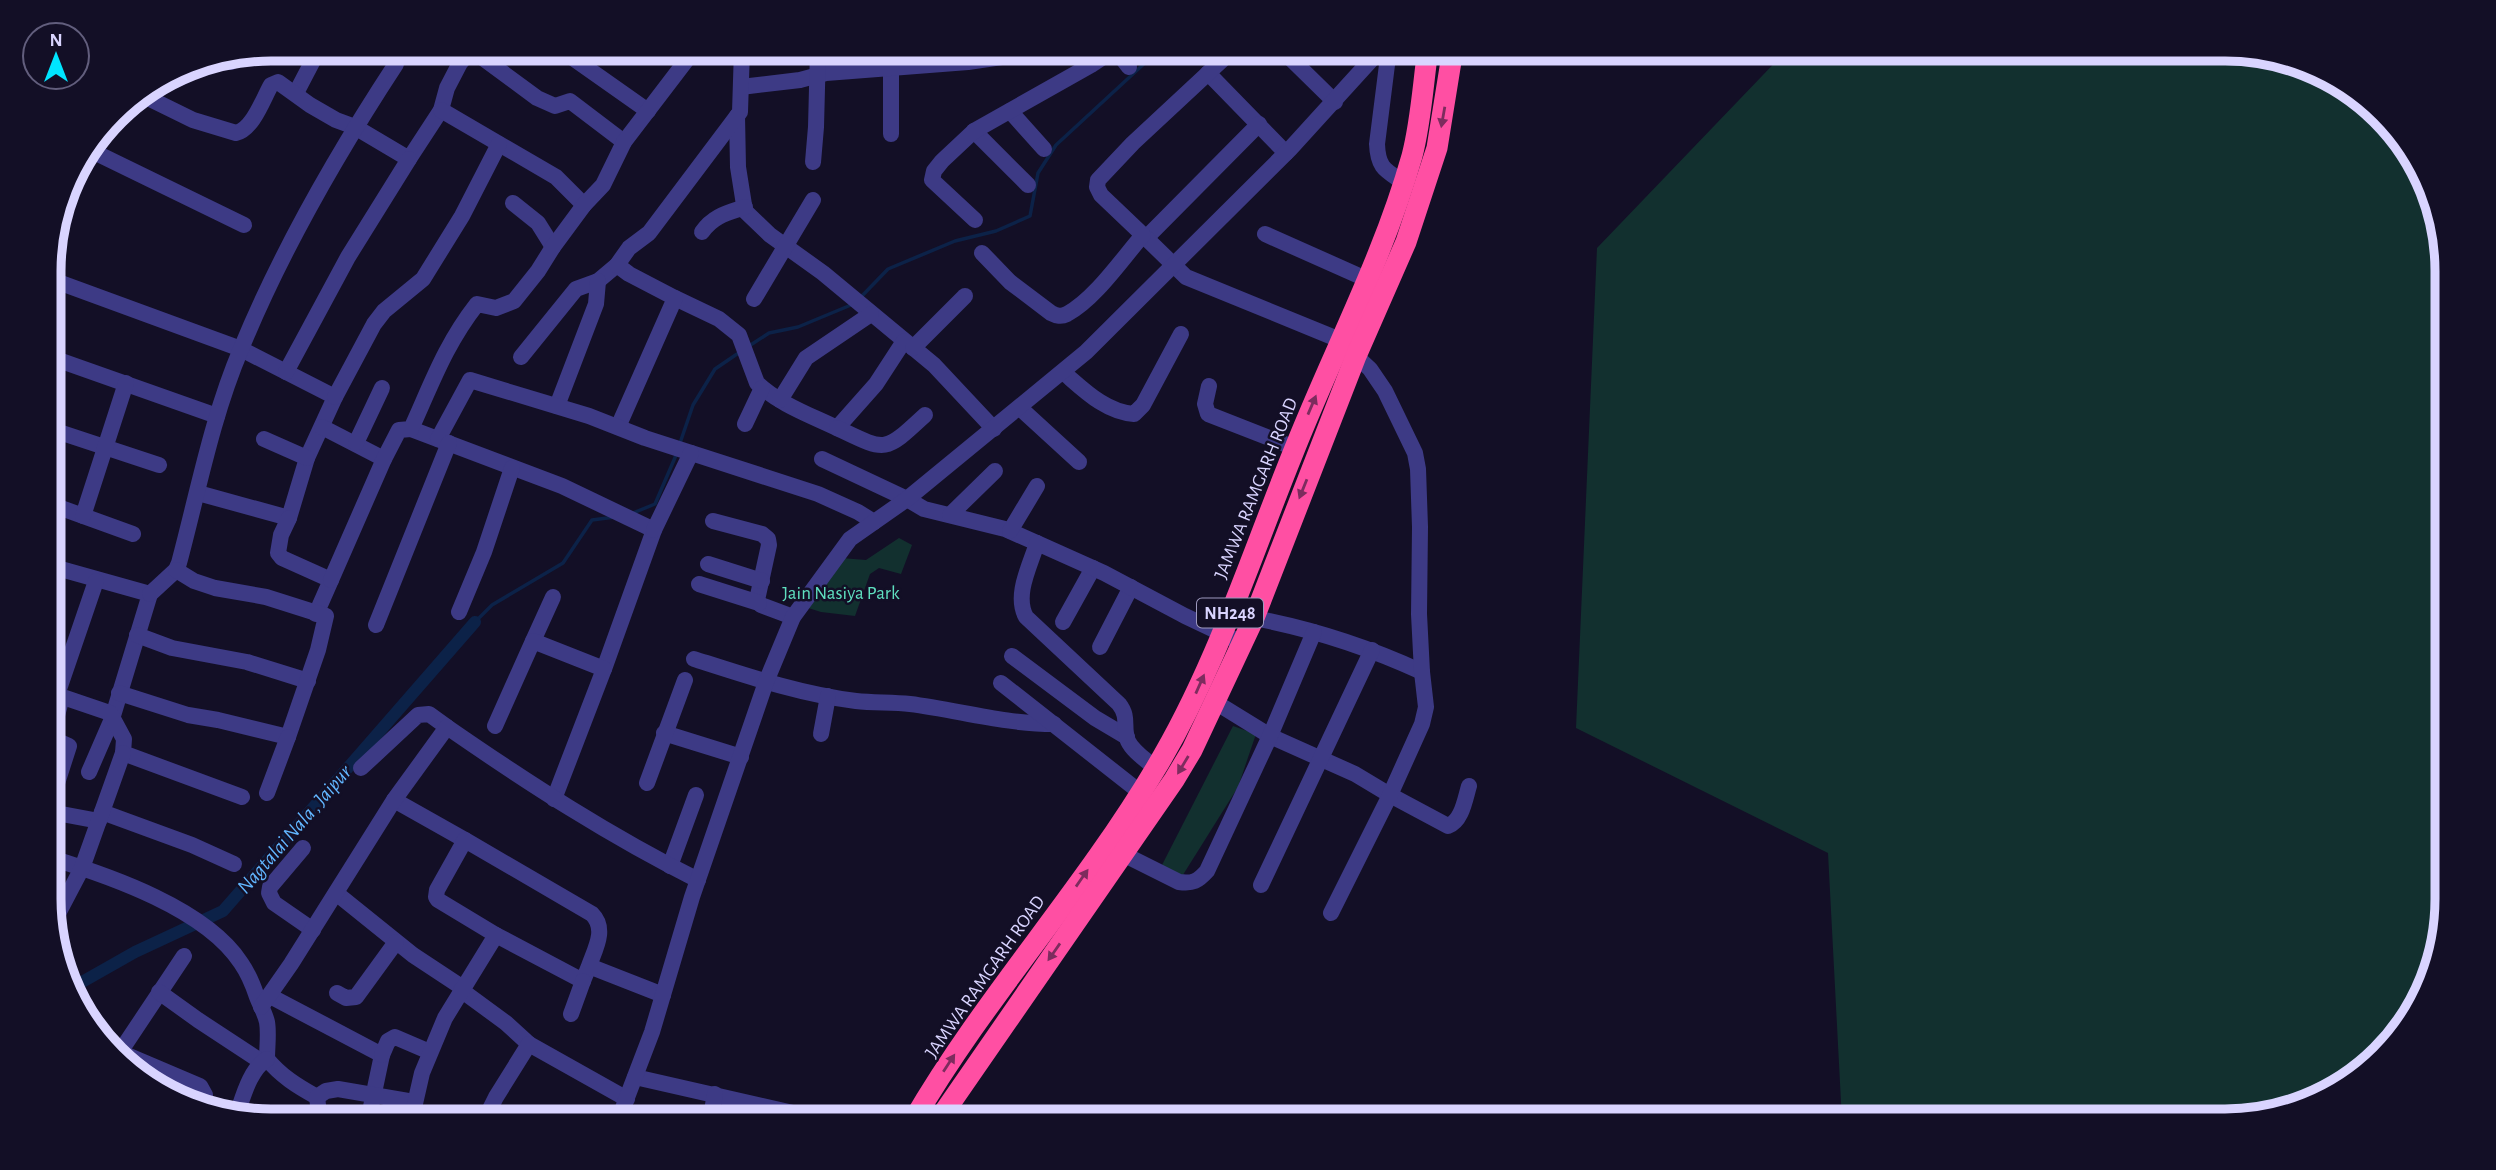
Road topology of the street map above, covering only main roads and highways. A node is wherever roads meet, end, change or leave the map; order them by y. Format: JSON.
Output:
{"nodes":[{"id":1,"x":1426,"y":61,"type":"edge"},
{"id":2,"x":1451,"y":61,"type":"edge"},
{"id":3,"x":921,"y":1109,"type":"edge"},
{"id":4,"x":948,"y":1109,"type":"edge"}],
"edges":[{"from":3,"to":1,"type":"highway","name":"JAMWA RAMGARH ROAD","number":"NH248","one_way":true},
{"from":2,"to":4,"type":"highway","number":"NH248","one_way":true}]}
